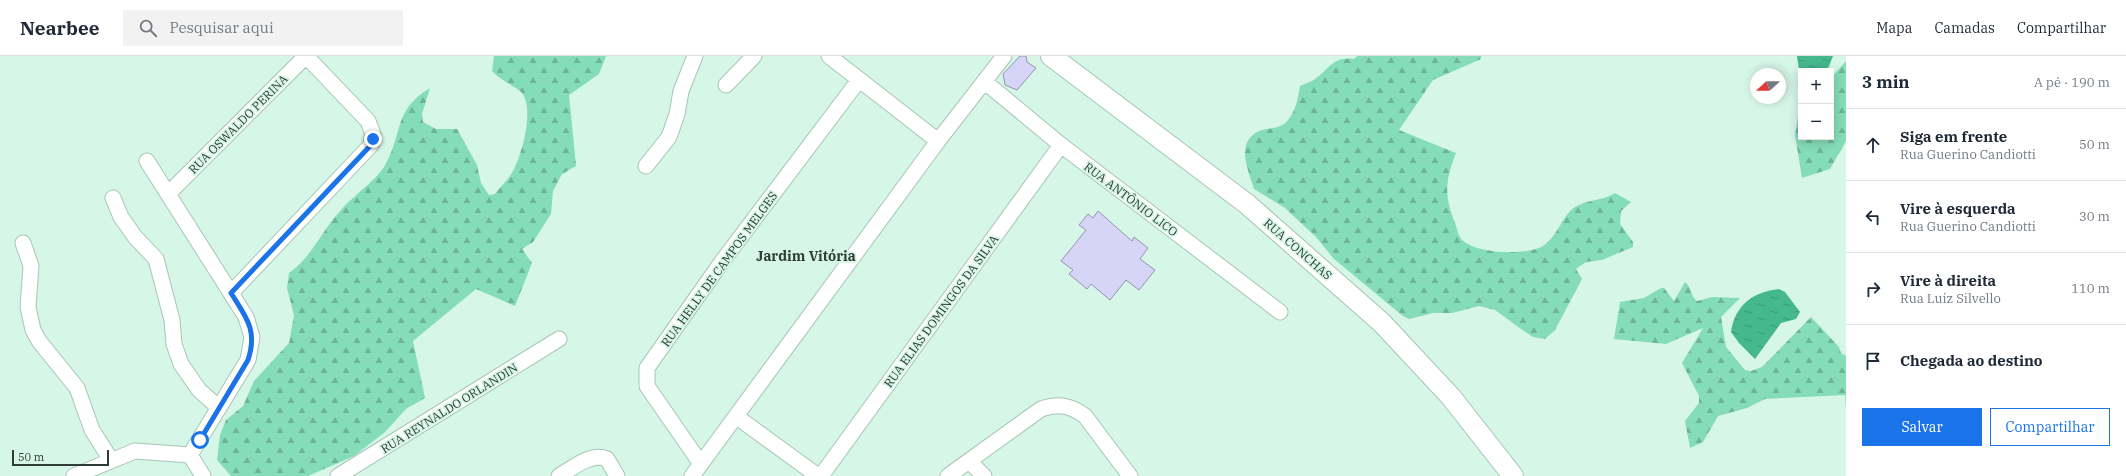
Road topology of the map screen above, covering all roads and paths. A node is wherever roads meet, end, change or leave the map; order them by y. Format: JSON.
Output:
{"nodes":[{"id":1,"x":306,"y":56,"type":"edge"},
{"id":2,"x":695,"y":56,"type":"edge"},
{"id":3,"x":754,"y":56,"type":"edge"},
{"id":4,"x":828,"y":56,"type":"edge"},
{"id":5,"x":1004,"y":56,"type":"edge"},
{"id":6,"x":1051,"y":56,"type":"edge"},
{"id":7,"x":859,"y":80,"type":"junction"},
{"id":8,"x":985,"y":82,"type":"junction"},
{"id":9,"x":726,"y":85,"type":"dead end"},
{"id":10,"x":938,"y":141,"type":"junction"},
{"id":11,"x":1061,"y":146,"type":"junction"},
{"id":12,"x":147,"y":161,"type":"dead end"},
{"id":13,"x":646,"y":166,"type":"dead end"},
{"id":14,"x":169,"y":193,"type":"junction"},
{"id":15,"x":113,"y":198,"type":"dead end"},
{"id":16,"x":23,"y":243,"type":"dead end"},
{"id":17,"x":231,"y":293,"type":"junction"},
{"id":18,"x":1280,"y":312,"type":"dead end"},
{"id":19,"x":559,"y":339,"type":"dead end"},
{"id":20,"x":219,"y":408,"type":"junction"},
{"id":21,"x":737,"y":417,"type":"junction"},
{"id":22,"x":190,"y":455,"type":"junction"},
{"id":23,"x":111,"y":460,"type":"junction"},
{"id":24,"x":970,"y":461,"type":"junction"},
{"id":25,"x":701,"y":464,"type":"junction"},
{"id":26,"x":74,"y":476,"type":"edge"},
{"id":27,"x":203,"y":476,"type":"edge"},
{"id":28,"x":338,"y":476,"type":"edge"},
{"id":29,"x":559,"y":476,"type":"edge"},
{"id":30,"x":617,"y":476,"type":"edge"},
{"id":31,"x":692,"y":476,"type":"edge"},
{"id":32,"x":820,"y":476,"type":"edge"},
{"id":33,"x":948,"y":476,"type":"edge"},
{"id":34,"x":984,"y":476,"type":"edge"},
{"id":35,"x":1130,"y":476,"type":"edge"},
{"id":36,"x":1513,"y":476,"type":"edge"}],
"edges":[{"from":1,"to":14,"type":"street","name":"RUA OSWALDO PERINA"},
{"from":1,"to":17,"type":"street"},
{"from":2,"to":13,"type":"street"},
{"from":3,"to":9,"type":"street"},
{"from":4,"to":7,"type":"street"},
{"from":5,"to":8,"type":"street"},
{"from":6,"to":36,"type":"main road","name":"RUA CONCHAS"},
{"from":7,"to":10,"type":"street"},
{"from":7,"to":25,"type":"street","name":"RUA HELLY DE CAMPOS MELGES"},
{"from":8,"to":10,"type":"street"},
{"from":8,"to":11,"type":"street","name":"RUA ANTÔNIO LICO"},
{"from":10,"to":21,"type":"street"},
{"from":11,"to":18,"type":"street","name":"RUA ANTÔNIO LICO"},
{"from":11,"to":32,"type":"street","name":"RUA ELIAS DOMINGOS DA SILVA"},
{"from":12,"to":14,"type":"street"},
{"from":14,"to":17,"type":"street"},
{"from":15,"to":20,"type":"street"},
{"from":16,"to":23,"type":"street"},
{"from":17,"to":20,"type":"street"},
{"from":19,"to":28,"type":"street","name":"RUA REYNALDO ORLANDIN"},
{"from":20,"to":22,"type":"street"},
{"from":21,"to":25,"type":"street"},
{"from":21,"to":32,"type":"street"},
{"from":22,"to":23,"type":"street"},
{"from":22,"to":27,"type":"street"},
{"from":23,"to":26,"type":"street"},
{"from":24,"to":33,"type":"street"},
{"from":24,"to":34,"type":"street"},
{"from":24,"to":35,"type":"street"},
{"from":25,"to":31,"type":"street"},
{"from":29,"to":30,"type":"street"}]}
